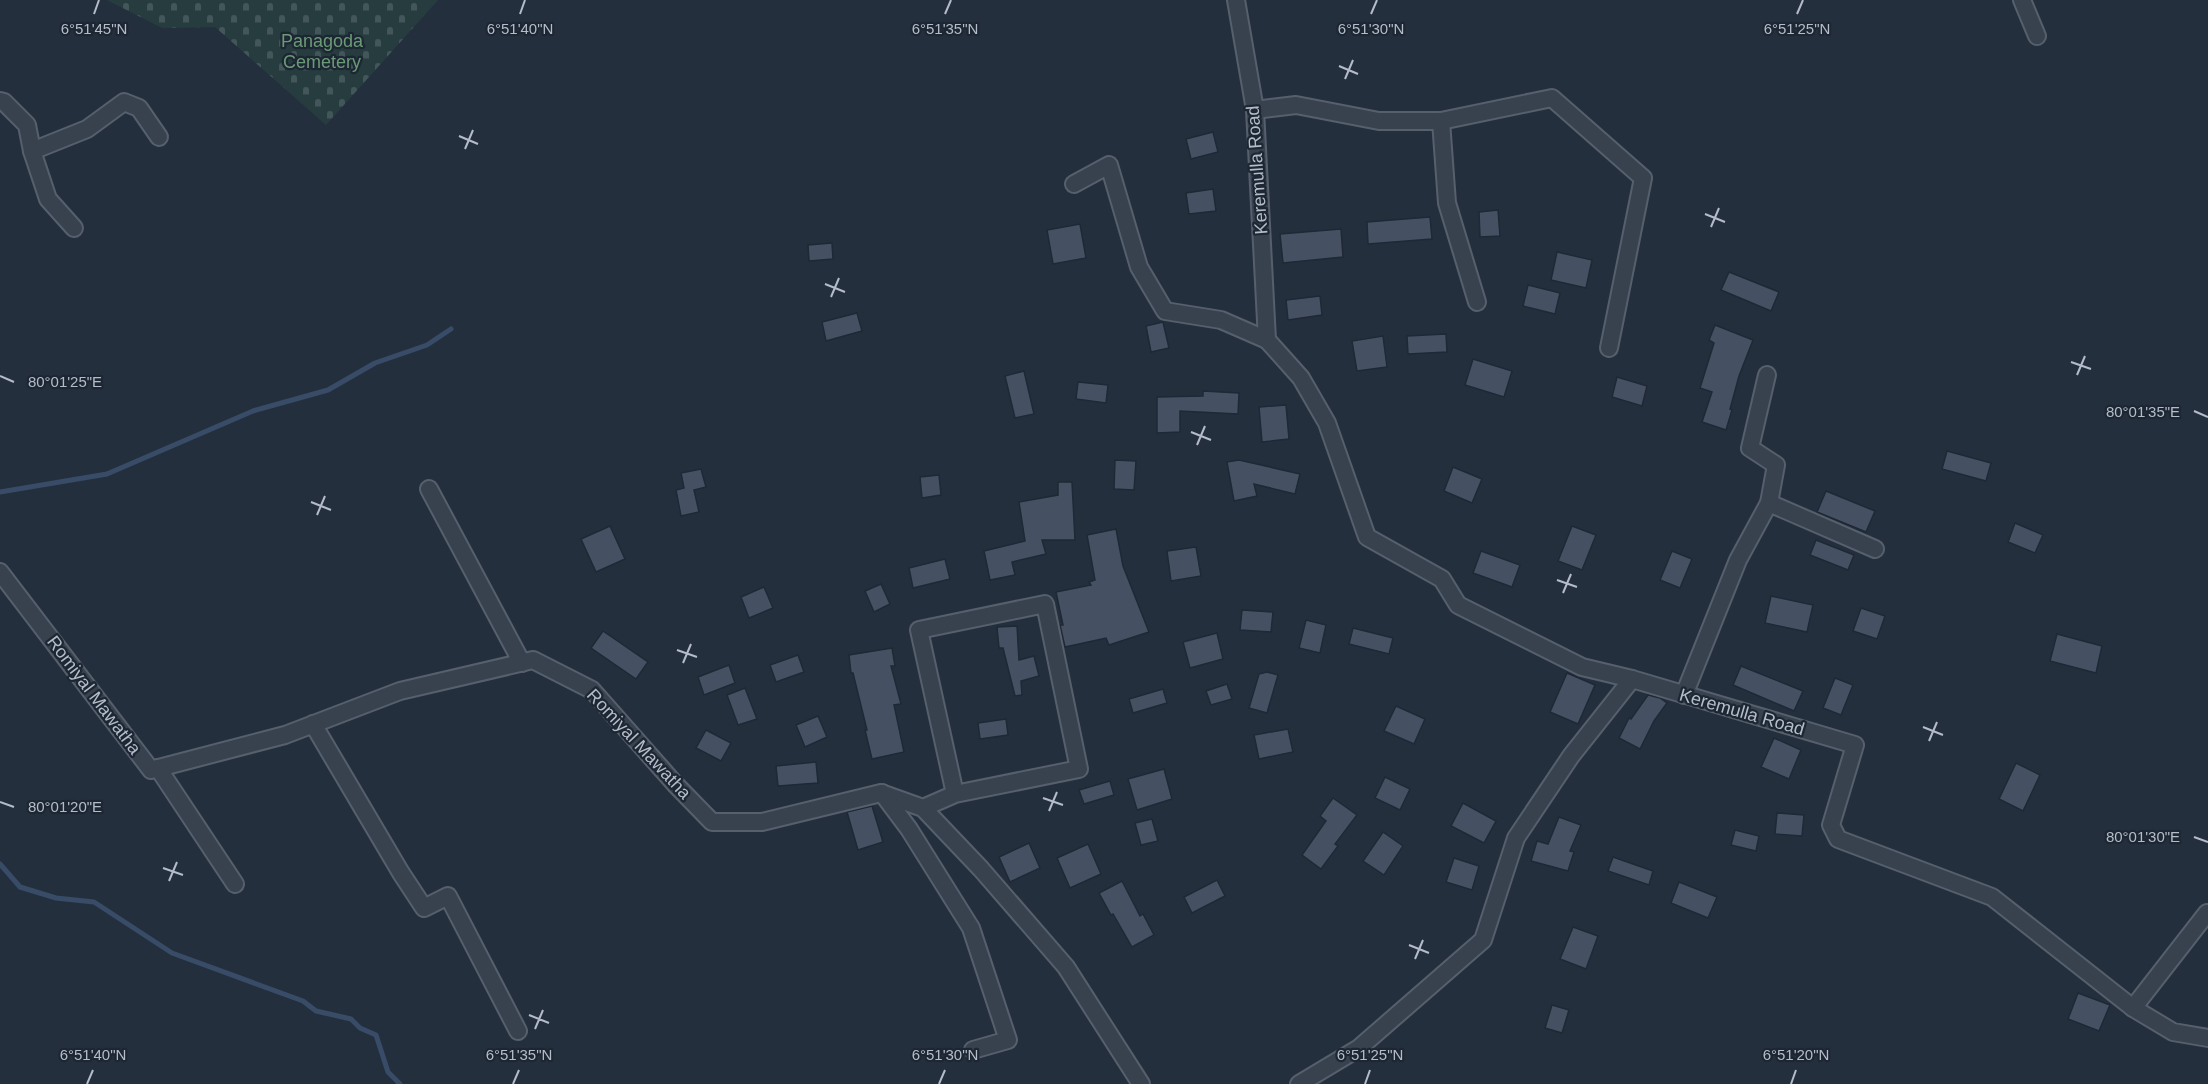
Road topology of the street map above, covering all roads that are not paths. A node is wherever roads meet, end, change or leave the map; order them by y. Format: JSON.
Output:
{"nodes":[{"id":1,"x":1236,"y":0,"type":"edge"},
{"id":2,"x":2022,"y":0,"type":"edge"},
{"id":3,"x":2037,"y":36,"type":"dead end"},
{"id":4,"x":0,"y":102,"type":"edge"},
{"id":5,"x":1255,"y":110,"type":"junction"},
{"id":6,"x":1441,"y":121,"type":"junction"},
{"id":7,"x":159,"y":137,"type":"dead end"},
{"id":8,"x":32,"y":151,"type":"junction"},
{"id":9,"x":1074,"y":184,"type":"dead end"},
{"id":10,"x":74,"y":228,"type":"dead end"},
{"id":11,"x":1477,"y":302,"type":"dead end"},
{"id":12,"x":1267,"y":340,"type":"junction"},
{"id":13,"x":1609,"y":348,"type":"dead end"},
{"id":14,"x":1767,"y":375,"type":"dead end"},
{"id":15,"x":429,"y":489,"type":"dead end"},
{"id":16,"x":1769,"y":503,"type":"junction"},
{"id":17,"x":1875,"y":549,"type":"dead end"},
{"id":18,"x":0,"y":572,"type":"edge"},
{"id":19,"x":522,"y":663,"type":"junction"},
{"id":20,"x":1632,"y":679,"type":"junction"},
{"id":21,"x":1684,"y":695,"type":"junction"},
{"id":22,"x":313,"y":724,"type":"junction"},
{"id":23,"x":158,"y":768,"type":"junction"},
{"id":24,"x":881,"y":793,"type":"junction"},
{"id":25,"x":955,"y":794,"type":"junction"},
{"id":26,"x":922,"y":808,"type":"junction"},
{"id":27,"x":235,"y":884,"type":"dead end"},
{"id":28,"x":2207,"y":913,"type":"edge"},
{"id":29,"x":2133,"y":1008,"type":"junction"},
{"id":30,"x":518,"y":1031,"type":"dead end"},
{"id":31,"x":2208,"y":1038,"type":"edge"},
{"id":32,"x":972,"y":1050,"type":"dead end"},
{"id":33,"x":1141,"y":1084,"type":"edge"},
{"id":34,"x":1299,"y":1084,"type":"edge"}],
"edges":[{"from":1,"to":5,"type":"street","name":"Keremulla Road"},
{"from":2,"to":3,"type":"street"},
{"from":4,"to":8,"type":"street"},
{"from":5,"to":6,"type":"street"},
{"from":5,"to":12,"type":"street","name":"Keremulla Road"},
{"from":6,"to":11,"type":"street"},
{"from":6,"to":13,"type":"street"},
{"from":7,"to":8,"type":"street"},
{"from":8,"to":10,"type":"street"},
{"from":9,"to":12,"type":"street","name":"Keremulla Road"},
{"from":12,"to":20,"type":"street","name":"Keremulla Road"},
{"from":14,"to":16,"type":"street"},
{"from":15,"to":19,"type":"street"},
{"from":16,"to":17,"type":"street"},
{"from":16,"to":21,"type":"street"},
{"from":18,"to":23,"type":"street","name":"Romiyal Mawatha"},
{"from":19,"to":22,"type":"street","name":"Romiyal Mawatha"},
{"from":19,"to":24,"type":"street","name":"Romiyal Mawatha"},
{"from":20,"to":21,"type":"street","name":"Keremulla Road"},
{"from":20,"to":34,"type":"street"},
{"from":21,"to":29,"type":"street","name":"Keremulla Road"},
{"from":22,"to":23,"type":"street","name":"Romiyal Mawatha"},
{"from":22,"to":30,"type":"street"},
{"from":23,"to":27,"type":"street"},
{"from":24,"to":26,"type":"street"},
{"from":24,"to":32,"type":"street"},
{"from":25,"to":25,"type":"street"},
{"from":25,"to":26,"type":"street"},
{"from":26,"to":33,"type":"street"},
{"from":28,"to":29,"type":"street"},
{"from":29,"to":31,"type":"street","name":"Keremulla Road"}]}
